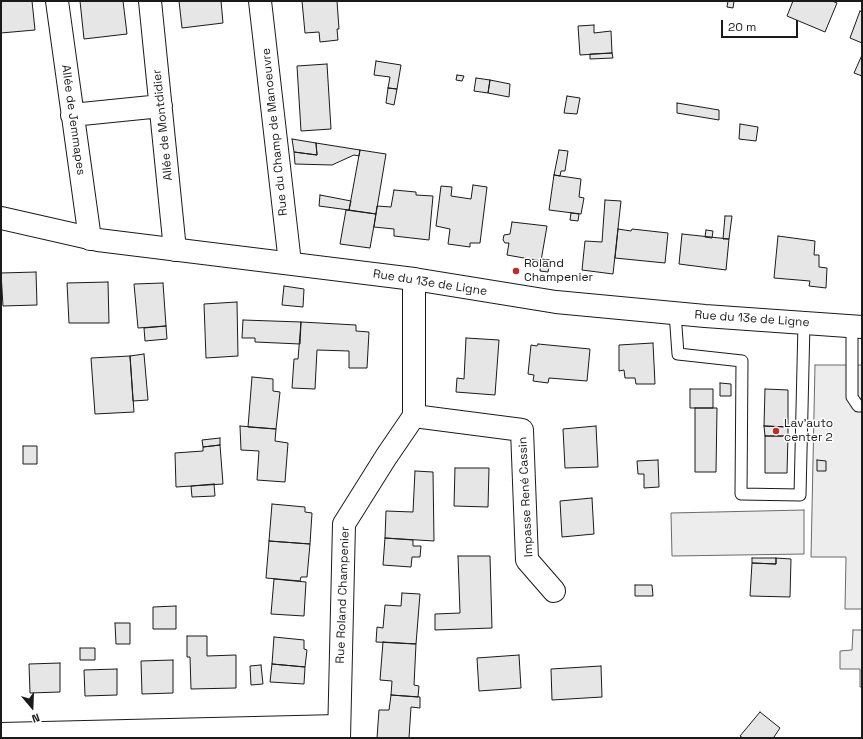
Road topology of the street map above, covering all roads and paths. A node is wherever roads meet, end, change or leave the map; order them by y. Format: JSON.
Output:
{"nodes":[{"id":1,"x":57,"y":1,"type":"edge"},
{"id":2,"x":150,"y":1,"type":"edge"},
{"id":3,"x":260,"y":1,"type":"edge"},
{"id":4,"x":161,"y":106,"type":"junction"},
{"id":5,"x":72,"y":115,"type":"junction"},
{"id":6,"x":1,"y":218,"type":"edge"},
{"id":7,"x":90,"y":238,"type":"junction"},
{"id":8,"x":175,"y":250,"type":"junction"},
{"id":9,"x":290,"y":263,"type":"junction"},
{"id":10,"x":414,"y":279,"type":"junction"},
{"id":11,"x":675,"y":313,"type":"junction"},
{"id":12,"x":804,"y":323,"type":"junction"},
{"id":13,"x":857,"y":327,"type":"edge"},
{"id":14,"x":862,"y":406,"type":"edge"},
{"id":15,"x":414,"y":416,"type":"junction"},
{"id":16,"x":554,"y":591,"type":"dead end"},
{"id":17,"x":339,"y":732,"type":"edge"},
{"id":18,"x":1,"y":734,"type":"edge"}],
"edges":[{"from":1,"to":5,"type":"street","name":"Allée de Jemmapes"},
{"from":2,"to":4,"type":"street","name":"Allée de Montdidier"},
{"from":3,"to":9,"type":"street","name":"Rue du Champ de Manoeuvre"},
{"from":4,"to":5,"type":"street"},
{"from":4,"to":8,"type":"street","name":"Allée de Montdidier"},
{"from":5,"to":7,"type":"street","name":"Allée de Jemmapes"},
{"from":6,"to":7,"type":"street","name":"Rue du 13e de Ligne"},
{"from":7,"to":8,"type":"street","name":"Rue du 13e de Ligne"},
{"from":8,"to":9,"type":"street","name":"Rue du 13e de Ligne"},
{"from":9,"to":10,"type":"street","name":"Rue du 13e de Ligne"},
{"from":10,"to":11,"type":"street","name":"Rue du 13e de Ligne"},
{"from":10,"to":15,"type":"street"},
{"from":11,"to":12,"type":"street","name":"Rue du 13e de Ligne"},
{"from":11,"to":12,"type":"lane"},
{"from":12,"to":13,"type":"street","name":"Rue du 13e de Ligne"},
{"from":13,"to":14,"type":"lane"},
{"from":15,"to":16,"type":"street","name":"Impasse René Cassin"},
{"from":15,"to":17,"type":"street","name":"Rue Roland Champenier"},
{"from":17,"to":18,"type":"street"}]}
